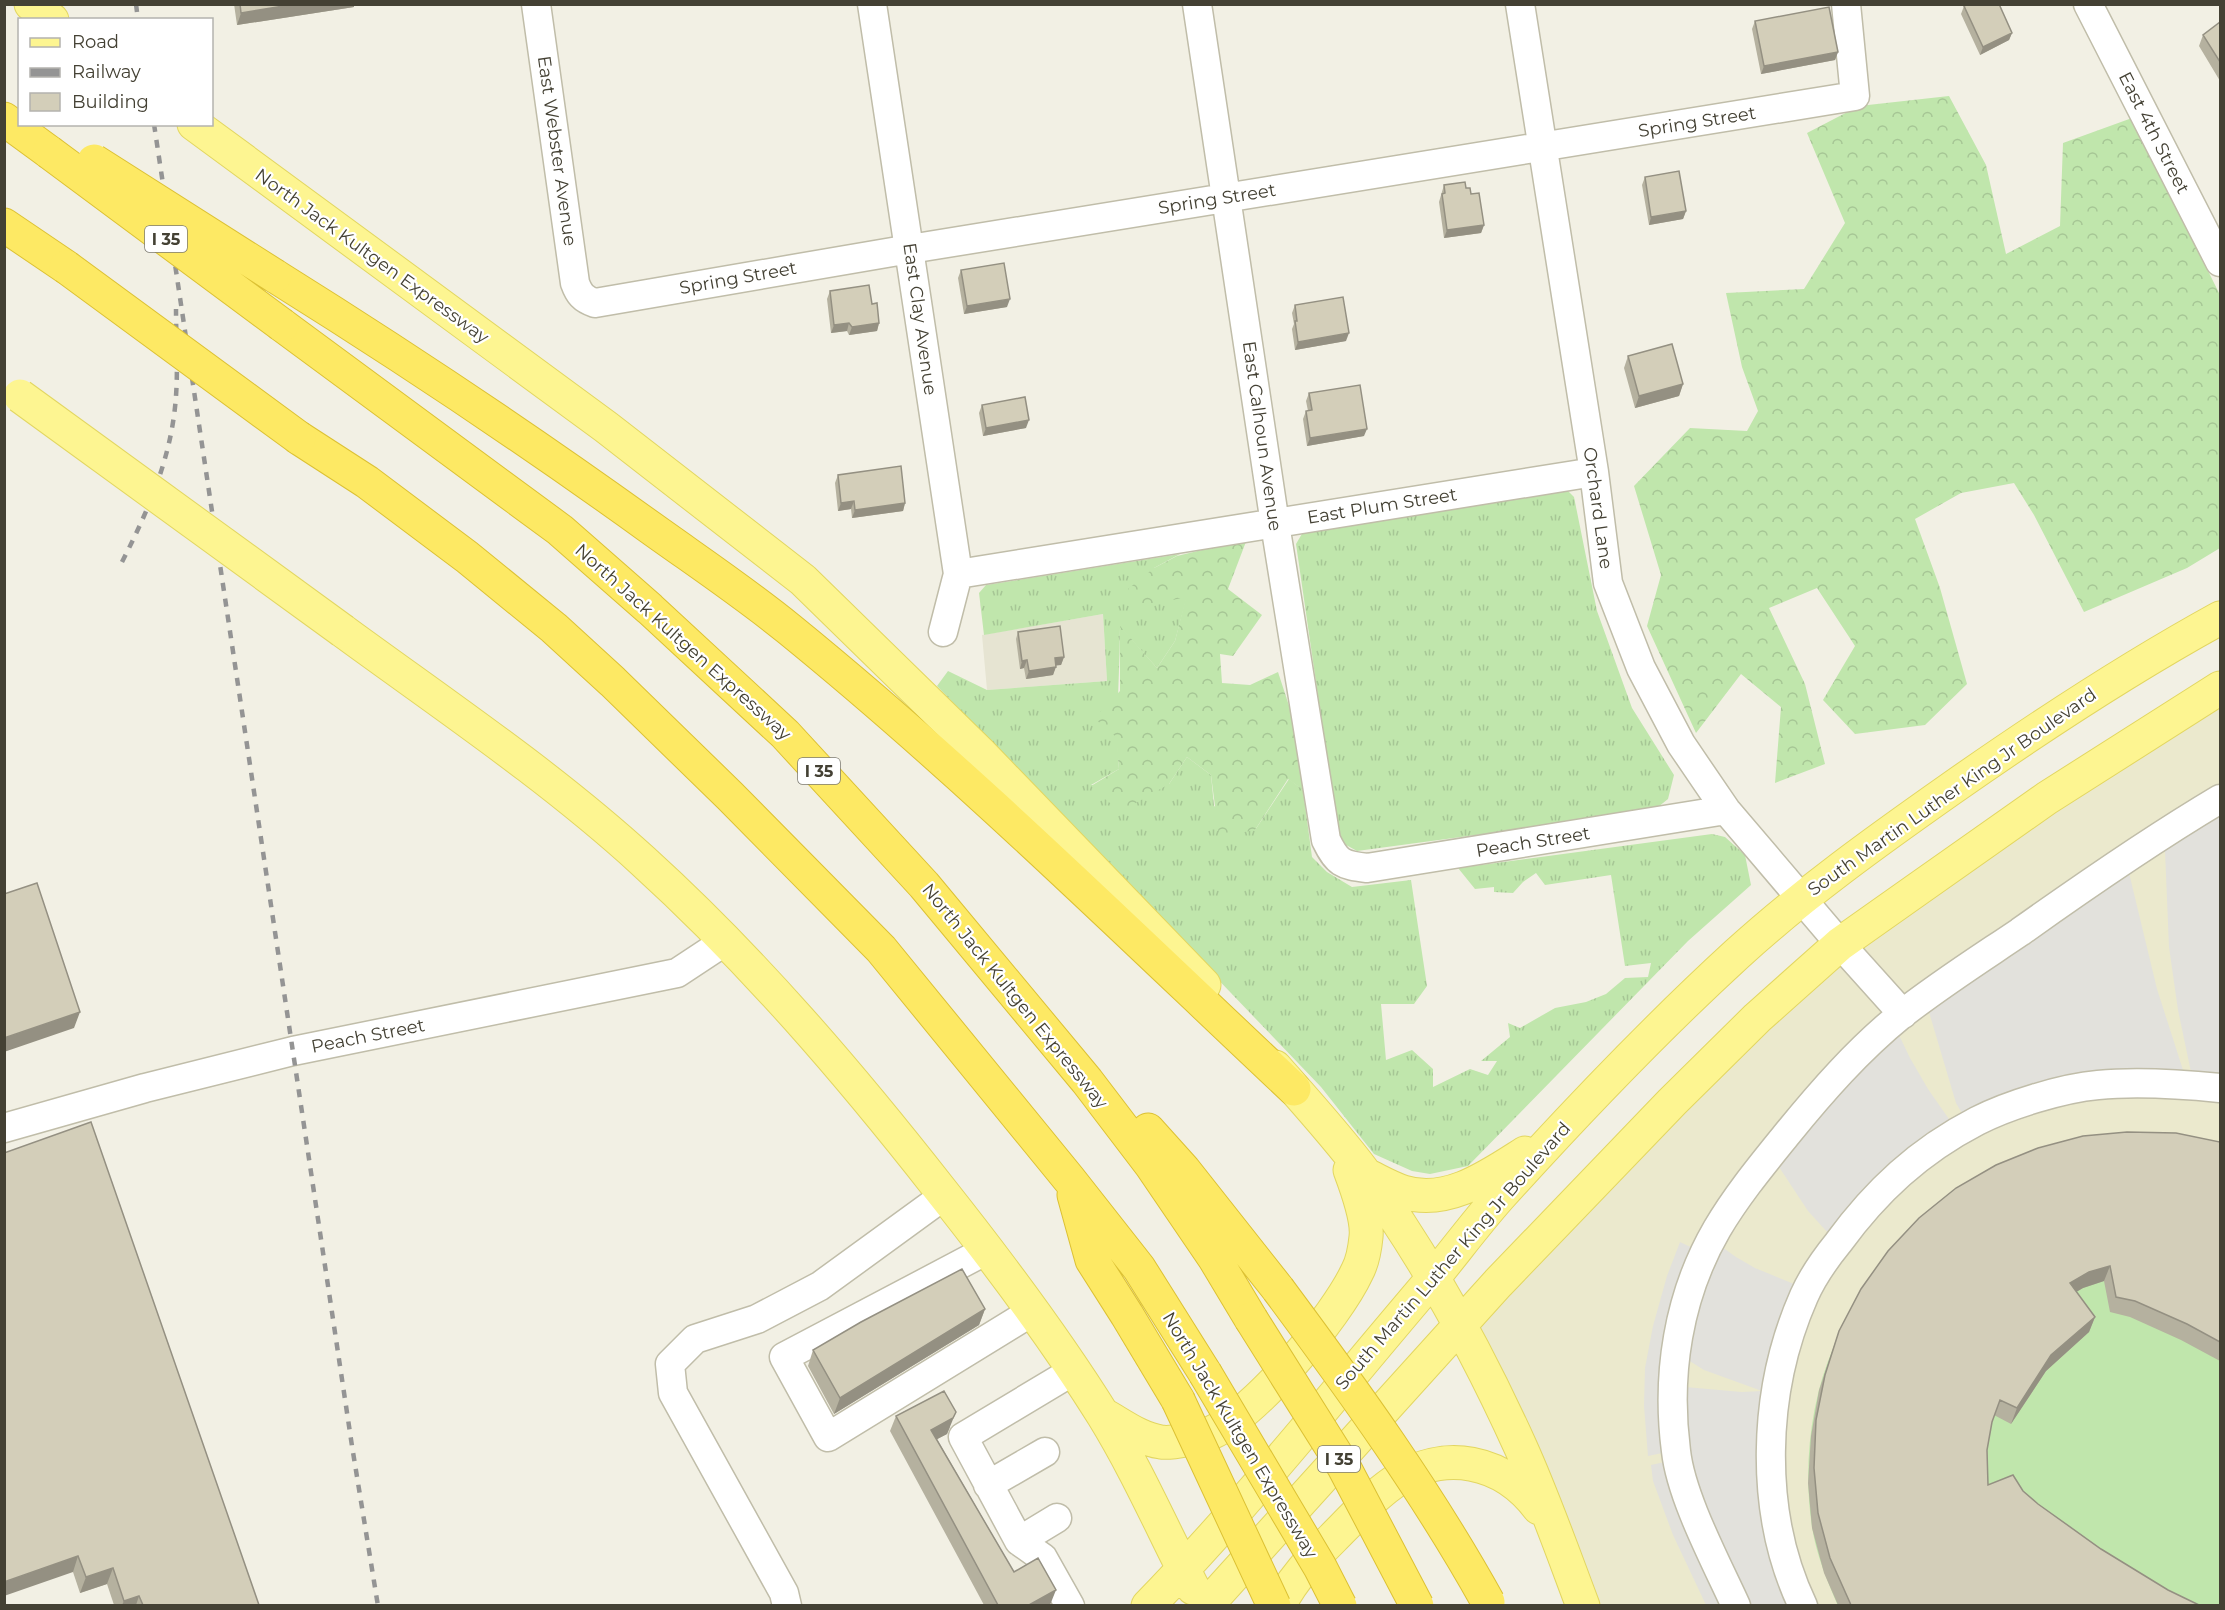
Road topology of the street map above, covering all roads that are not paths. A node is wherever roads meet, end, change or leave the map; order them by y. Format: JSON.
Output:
{"nodes":[{"id":1,"x":31,"y":4,"type":"edge"},
{"id":2,"x":536,"y":4,"type":"edge"},
{"id":3,"x":872,"y":4,"type":"edge"},
{"id":4,"x":1197,"y":4,"type":"edge"},
{"id":5,"x":1520,"y":4,"type":"edge"},
{"id":6,"x":1846,"y":4,"type":"edge"},
{"id":7,"x":2088,"y":4,"type":"edge"},
{"id":8,"x":49,"y":18,"type":"edge"},
{"id":9,"x":4,"y":105,"type":"edge"},
{"id":10,"x":18,"y":114,"type":"edge"},
{"id":11,"x":4,"y":119,"type":"edge"},
{"id":12,"x":18,"y":125,"type":"edge"},
{"id":13,"x":20,"y":126,"type":"edge"},
{"id":14,"x":197,"y":126,"type":"edge"},
{"id":15,"x":44,"y":136,"type":"edge"},
{"id":16,"x":1543,"y":147,"type":"junction"},
{"id":17,"x":1227,"y":198,"type":"junction"},
{"id":18,"x":4,"y":225,"type":"edge"},
{"id":19,"x":910,"y":249,"type":"junction"},
{"id":20,"x":2220,"y":262,"type":"edge"},
{"id":21,"x":582,"y":296,"type":"joint"},
{"id":22,"x":10,"y":387,"type":"edge"},
{"id":23,"x":1594,"y":472,"type":"junction"},
{"id":24,"x":1275,"y":524,"type":"junction"},
{"id":25,"x":958,"y":574,"type":"junction"},
{"id":26,"x":2220,"y":618,"type":"edge"},
{"id":27,"x":943,"y":632,"type":"dead end"},
{"id":28,"x":2220,"y":688,"type":"edge"},
{"id":29,"x":2220,"y":799,"type":"edge"},
{"id":30,"x":1726,"y":810,"type":"junction"},
{"id":31,"x":1340,"y":862,"type":"joint"},
{"id":32,"x":924,"y":885,"type":"junction"},
{"id":33,"x":1801,"y":898,"type":"junction"},
{"id":34,"x":727,"y":940,"type":"junction"},
{"id":35,"x":1840,"y":944,"type":"junction"},
{"id":36,"x":1903,"y":1014,"type":"junction"},
{"id":37,"x":2220,"y":1088,"type":"edge"},
{"id":38,"x":1294,"y":1089,"type":"junction"},
{"id":39,"x":1319,"y":1118,"type":"junction"},
{"id":40,"x":1564,"y":1127,"type":"junction"},
{"id":41,"x":4,"y":1128,"type":"edge"},
{"id":42,"x":1364,"y":1174,"type":"junction"},
{"id":43,"x":1069,"y":1179,"type":"junction"},
{"id":44,"x":945,"y":1195,"type":"junction"},
{"id":45,"x":987,"y":1250,"type":"junction"},
{"id":46,"x":1433,"y":1278,"type":"junction"},
{"id":47,"x":1034,"y":1311,"type":"junction"},
{"id":48,"x":1459,"y":1325,"type":"junction"},
{"id":49,"x":1073,"y":1371,"type":"junction"},
{"id":50,"x":1102,"y":1414,"type":"junction"},
{"id":51,"x":1045,"y":1452,"type":"dead end"},
{"id":52,"x":988,"y":1485,"type":"junction"},
{"id":53,"x":1057,"y":1518,"type":"dead end"},
{"id":54,"x":1553,"y":1526,"type":"junction"},
{"id":55,"x":1019,"y":1541,"type":"junction"},
{"id":56,"x":1183,"y":1570,"type":"junction"},
{"id":57,"x":1489,"y":1604,"type":"edge"},
{"id":58,"x":787,"y":1605,"type":"edge"},
{"id":59,"x":1070,"y":1605,"type":"edge"},
{"id":60,"x":1148,"y":1605,"type":"edge"},
{"id":61,"x":1204,"y":1605,"type":"edge"},
{"id":62,"x":1274,"y":1605,"type":"edge"},
{"id":63,"x":1279,"y":1605,"type":"edge"},
{"id":64,"x":1340,"y":1605,"type":"edge"},
{"id":65,"x":1417,"y":1605,"type":"edge"},
{"id":66,"x":1583,"y":1605,"type":"edge"},
{"id":67,"x":1736,"y":1605,"type":"edge"},
{"id":68,"x":1803,"y":1605,"type":"edge"}],
"edges":[{"from":1,"to":8,"type":"main road"},
{"from":2,"to":21,"type":"street","name":"East Webster Avenue"},
{"from":3,"to":19,"type":"street","name":"East Clay Avenue"},
{"from":4,"to":17,"type":"street","name":"East Calhoun Avenue"},
{"from":5,"to":16,"type":"street","name":"Orchard Lane"},
{"from":6,"to":16,"type":"street","name":"Spring Street"},
{"from":7,"to":20,"type":"street","name":"East 4th Street"},
{"from":9,"to":10,"type":"highway"},
{"from":11,"to":12,"type":"highway","name":"North Jack Kultgen Expressway","number":"I 35"},
{"from":13,"to":15,"type":"highway","name":"North Jack Kultgen Expressway","number":"I 35"},
{"from":14,"to":38,"type":"main road","name":"North Jack Kultgen Expressway"},
{"from":15,"to":32,"type":"highway","name":"North Jack Kultgen Expressway","number":"I 35","bridge":true},
{"from":15,"to":38,"type":"highway","bridge":true},
{"from":16,"to":17,"type":"street","name":"Spring Street"},
{"from":16,"to":23,"type":"street","name":"Orchard Lane"},
{"from":17,"to":19,"type":"street","name":"Spring Street"},
{"from":17,"to":24,"type":"street","name":"East Calhoun Avenue"},
{"from":18,"to":43,"type":"highway","name":"North Jack Kultgen Expressway","bridge":true},
{"from":19,"to":21,"type":"street","name":"Spring Street"},
{"from":19,"to":25,"type":"street","name":"East Clay Avenue"},
{"from":22,"to":34,"type":"main road","bridge":true},
{"from":23,"to":24,"type":"street","name":"East Plum Street"},
{"from":23,"to":30,"type":"street","name":"Orchard Lane"},
{"from":24,"to":25,"type":"street","name":"East Plum Street"},
{"from":24,"to":31,"type":"street","name":"East Calhoun Avenue"},
{"from":25,"to":27,"type":"street","name":"East Clay Avenue"},
{"from":26,"to":33,"type":"main road","name":"South Martin Luther King Jr Boulevard"},
{"from":28,"to":35,"type":"main road"},
{"from":29,"to":36,"type":"street"},
{"from":30,"to":31,"type":"street","name":"Peach Street"},
{"from":30,"to":33,"type":"street","name":"Orchard Lane"},
{"from":32,"to":57,"type":"highway","bridge":true},
{"from":32,"to":65,"type":"highway","name":"North Jack Kultgen Expressway","number":"I 35","bridge":true},
{"from":33,"to":35,"type":"street","name":"Orchard Lane"},
{"from":33,"to":40,"type":"main road","name":"South Martin Luther King Jr Boulevard"},
{"from":34,"to":41,"type":"street","name":"Peach Street"},
{"from":34,"to":44,"type":"main road"},
{"from":35,"to":36,"type":"street","name":"Orchard Lane"},
{"from":35,"to":48,"type":"main road"},
{"from":36,"to":67,"type":"street"},
{"from":37,"to":68,"type":"street"},
{"from":38,"to":39,"type":"main road","name":"North Jack Kultgen Expressway"},
{"from":39,"to":42,"type":"main road","name":"North Jack Kultgen Expressway"},
{"from":39,"to":50,"type":"main road"},
{"from":40,"to":42,"type":"main road"},
{"from":40,"to":46,"type":"main road","name":"South Martin Luther King Jr Boulevard"},
{"from":42,"to":46,"type":"main road","name":"North Jack Kultgen Expressway"},
{"from":43,"to":62,"type":"highway","bridge":true},
{"from":43,"to":64,"type":"highway","name":"North Jack Kultgen Expressway","bridge":true},
{"from":44,"to":45,"type":"main road"},
{"from":44,"to":58,"type":"street"},
{"from":45,"to":47,"type":"main road"},
{"from":45,"to":47,"type":"street"},
{"from":46,"to":48,"type":"main road","name":"North Jack Kultgen Expressway"},
{"from":46,"to":56,"type":"main road","name":"South Martin Luther King Jr Boulevard"},
{"from":47,"to":49,"type":"main road"},
{"from":48,"to":54,"type":"main road","name":"North Jack Kultgen Expressway"},
{"from":48,"to":61,"type":"main road"},
{"from":49,"to":50,"type":"main road"},
{"from":49,"to":52,"type":"street"},
{"from":50,"to":56,"type":"main road"},
{"from":51,"to":52,"type":"street"},
{"from":52,"to":55,"type":"street"},
{"from":53,"to":55,"type":"street"},
{"from":54,"to":63,"type":"main road"},
{"from":54,"to":66,"type":"main road","name":"North Jack Kultgen Expressway"},
{"from":55,"to":59,"type":"street"},
{"from":56,"to":60,"type":"main road","name":"South Martin Luther King Jr Boulevard"},
{"from":56,"to":61,"type":"main road"}]}
